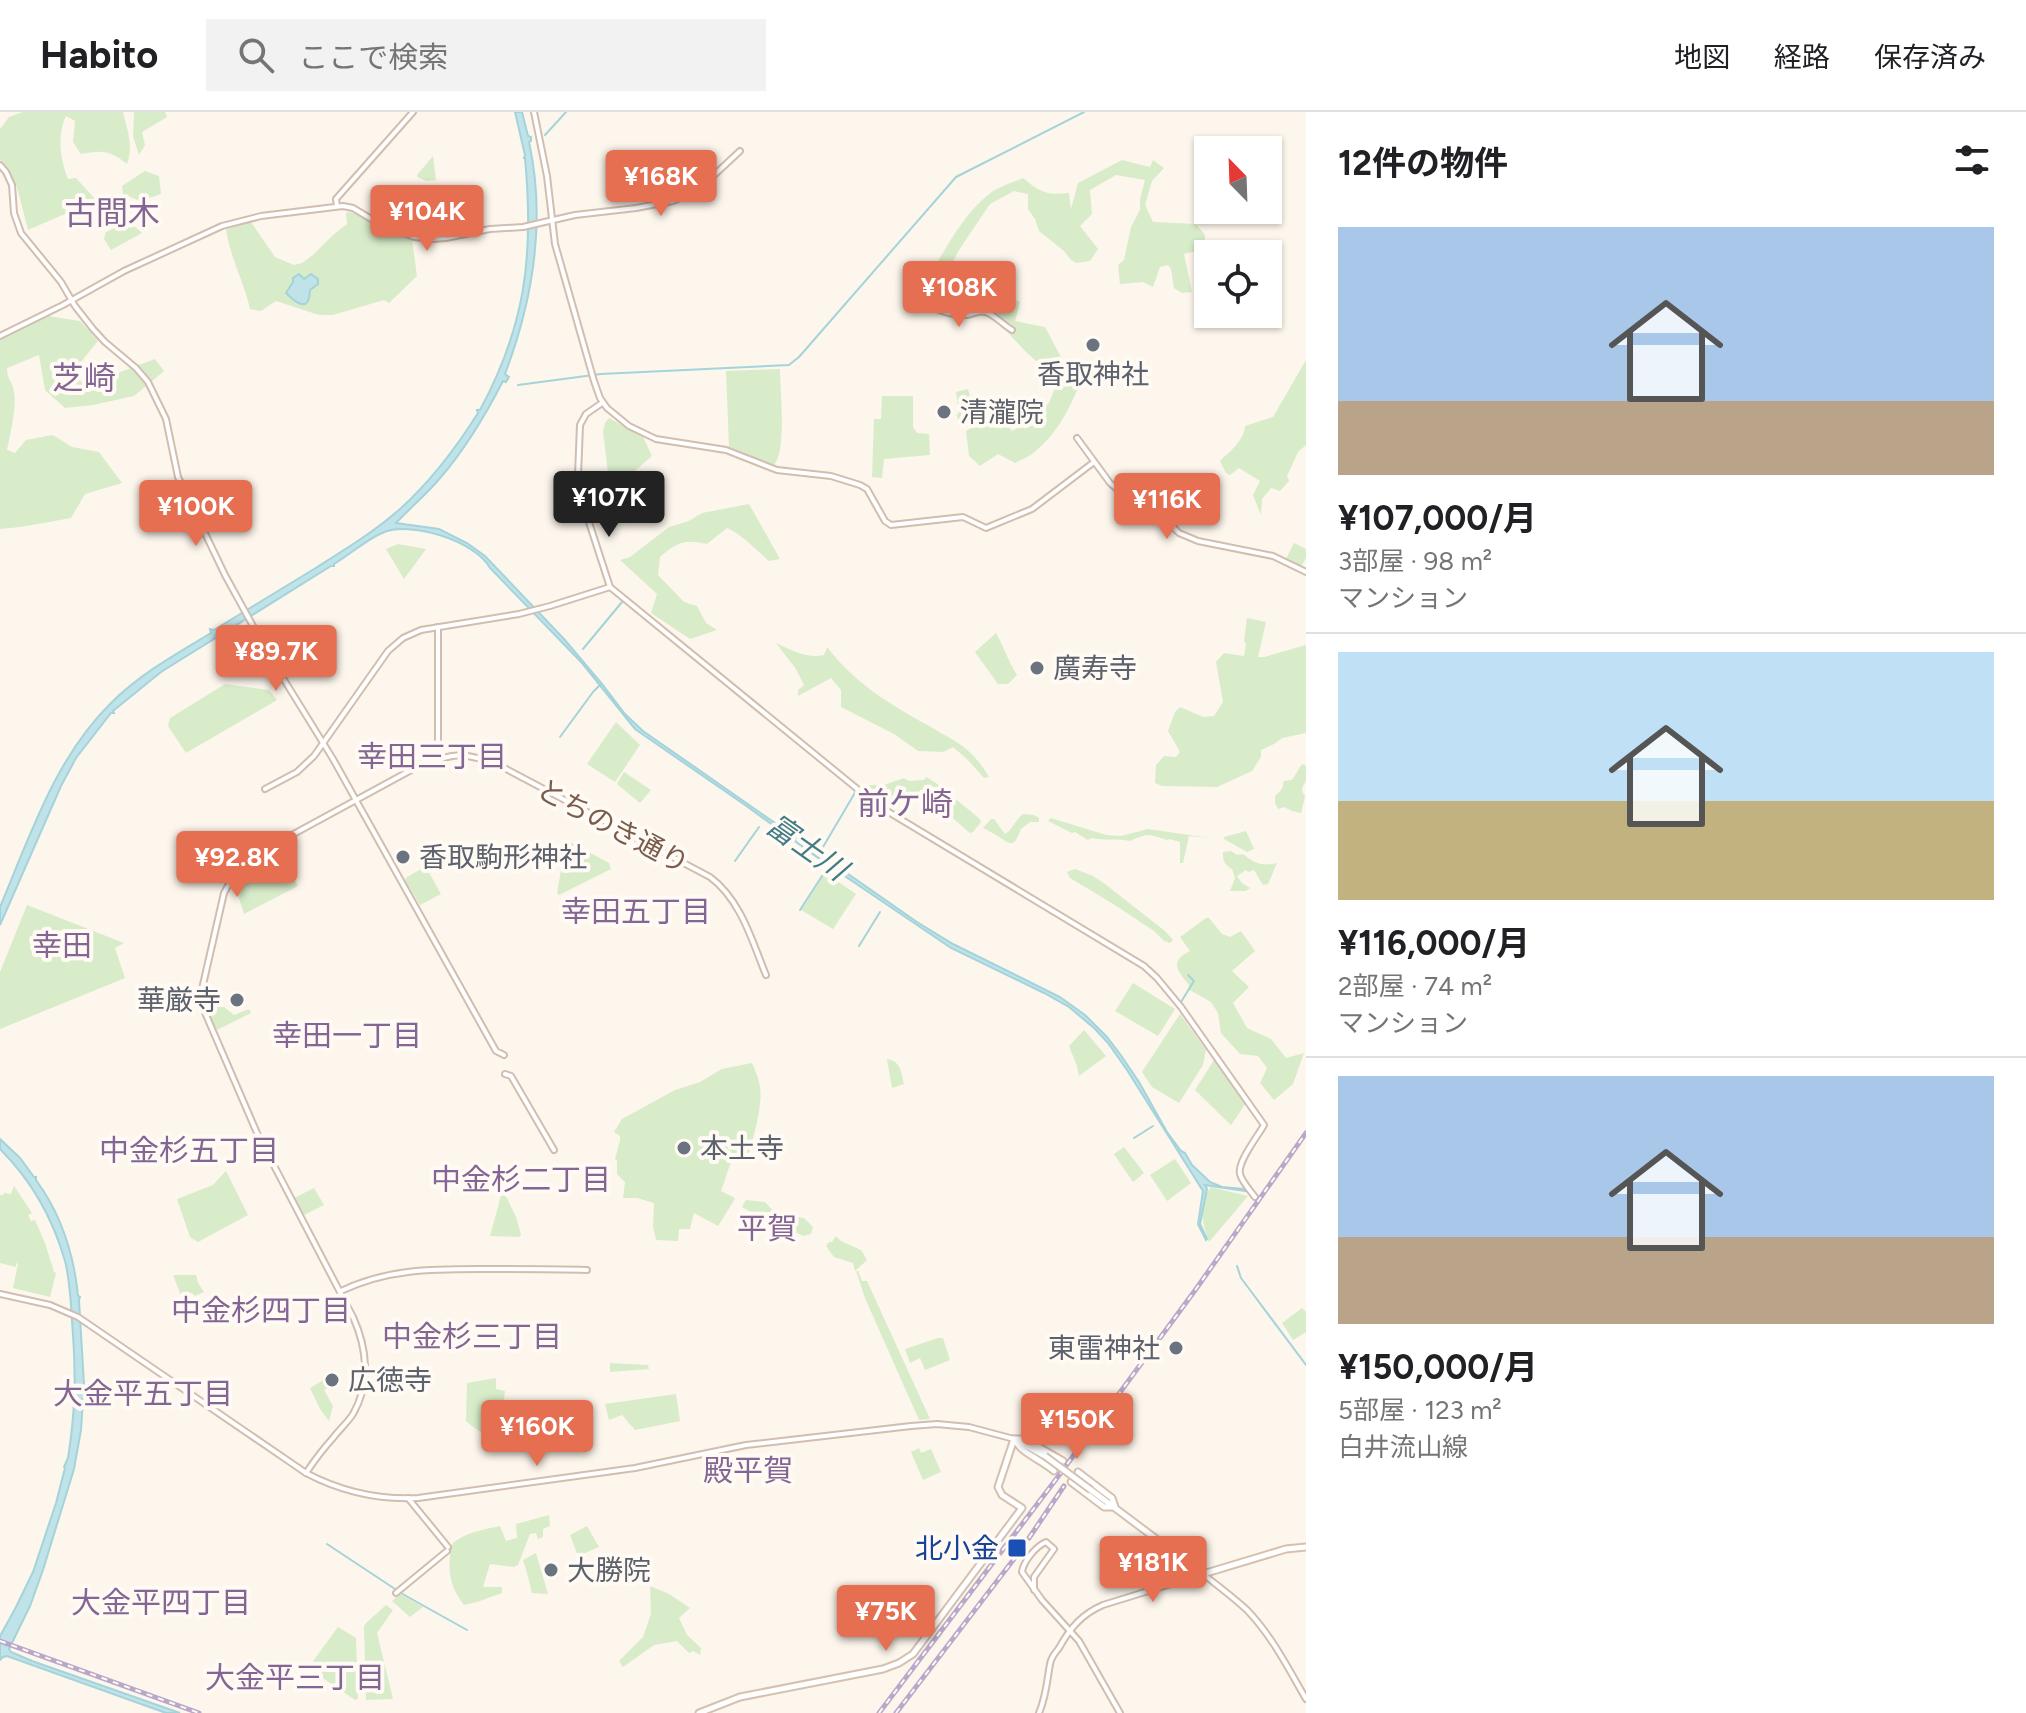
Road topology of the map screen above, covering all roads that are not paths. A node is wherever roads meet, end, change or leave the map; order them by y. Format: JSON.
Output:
{"nodes":[{"id":1,"x":413,"y":112,"type":"edge"},
{"id":2,"x":534,"y":112,"type":"edge"},
{"id":3,"x":740,"y":151,"type":"dead end"},
{"id":4,"x":0,"y":165,"type":"edge"},
{"id":5,"x":337,"y":206,"type":"junction"},
{"id":6,"x":550,"y":220,"type":"junction"},
{"id":7,"x":71,"y":300,"type":"junction"},
{"id":8,"x":919,"y":300,"type":"dead end"},
{"id":9,"x":1012,"y":330,"type":"dead end"},
{"id":10,"x":0,"y":336,"type":"edge"},
{"id":11,"x":602,"y":403,"type":"junction"},
{"id":12,"x":1077,"y":438,"type":"dead end"},
{"id":13,"x":1094,"y":462,"type":"junction"},
{"id":14,"x":1306,"y":572,"type":"edge"},
{"id":15,"x":610,"y":587,"type":"junction"},
{"id":16,"x":438,"y":627,"type":"junction"},
{"id":17,"x":324,"y":744,"type":"junction"},
{"id":18,"x":438,"y":758,"type":"junction"},
{"id":19,"x":265,"y":789,"type":"dead end"},
{"id":20,"x":355,"y":800,"type":"junction"},
{"id":21,"x":766,"y":975,"type":"dead end"},
{"id":22,"x":504,"y":1055,"type":"dead end"},
{"id":23,"x":505,"y":1074,"type":"dead end"},
{"id":24,"x":554,"y":1150,"type":"dead end"},
{"id":25,"x":1255,"y":1197,"type":"dead end"},
{"id":26,"x":587,"y":1270,"type":"dead end"},
{"id":27,"x":340,"y":1291,"type":"junction"},
{"id":28,"x":0,"y":1294,"type":"edge"},
{"id":29,"x":1014,"y":1439,"type":"junction"},
{"id":30,"x":1063,"y":1461,"type":"dead end"},
{"id":31,"x":1054,"y":1471,"type":"dead end"},
{"id":32,"x":1078,"y":1472,"type":"dead end"},
{"id":33,"x":306,"y":1473,"type":"junction"},
{"id":34,"x":1071,"y":1482,"type":"dead end"},
{"id":35,"x":408,"y":1498,"type":"junction"},
{"id":36,"x":1115,"y":1507,"type":"junction"},
{"id":37,"x":1306,"y":1547,"type":"edge"},
{"id":38,"x":1203,"y":1574,"type":"junction"},
{"id":39,"x":1034,"y":1590,"type":"junction"},
{"id":40,"x":396,"y":1593,"type":"dead end"},
{"id":41,"x":1069,"y":1630,"type":"junction"},
{"id":42,"x":1306,"y":1699,"type":"edge"},
{"id":43,"x":699,"y":1713,"type":"edge"},
{"id":44,"x":1039,"y":1713,"type":"edge"},
{"id":45,"x":1120,"y":1713,"type":"edge"}],
"edges":[{"from":1,"to":5,"type":"street"},
{"from":2,"to":6,"type":"street"},
{"from":3,"to":6,"type":"street"},
{"from":4,"to":7,"type":"street"},
{"from":5,"to":6,"type":"street"},
{"from":5,"to":7,"type":"street"},
{"from":6,"to":11,"type":"street"},
{"from":7,"to":10,"type":"street"},
{"from":7,"to":17,"type":"street"},
{"from":8,"to":9,"type":"street"},
{"from":11,"to":13,"type":"street"},
{"from":11,"to":15,"type":"street"},
{"from":12,"to":13,"type":"street"},
{"from":13,"to":14,"type":"street"},
{"from":15,"to":16,"type":"street"},
{"from":15,"to":25,"type":"street"},
{"from":16,"to":17,"type":"street"},
{"from":16,"to":18,"type":"street"},
{"from":17,"to":19,"type":"street"},
{"from":17,"to":20,"type":"street"},
{"from":18,"to":20,"type":"street","name":"とちのき通り"},
{"from":18,"to":21,"type":"street","name":"とちのき通り"},
{"from":20,"to":22,"type":"street"},
{"from":20,"to":27,"type":"street","name":"とちのき通り"},
{"from":23,"to":24,"type":"street"},
{"from":26,"to":27,"type":"street"},
{"from":27,"to":33,"type":"street","name":"とちのき通り"},
{"from":28,"to":33,"type":"street"},
{"from":29,"to":30,"type":"main road"},
{"from":29,"to":31,"type":"main road"},
{"from":29,"to":35,"type":"street"},
{"from":29,"to":36,"type":"main road","bridge":true},
{"from":29,"to":43,"type":"main road"},
{"from":32,"to":36,"type":"main road"},
{"from":33,"to":35,"type":"street"},
{"from":34,"to":36,"type":"main road"},
{"from":35,"to":40,"type":"street"},
{"from":36,"to":38,"type":"main road"},
{"from":37,"to":38,"type":"main road"},
{"from":38,"to":41,"type":"street"},
{"from":38,"to":42,"type":"street"},
{"from":39,"to":39,"type":"street"},
{"from":39,"to":41,"type":"street"},
{"from":41,"to":44,"type":"street"},
{"from":41,"to":45,"type":"street"}]}
